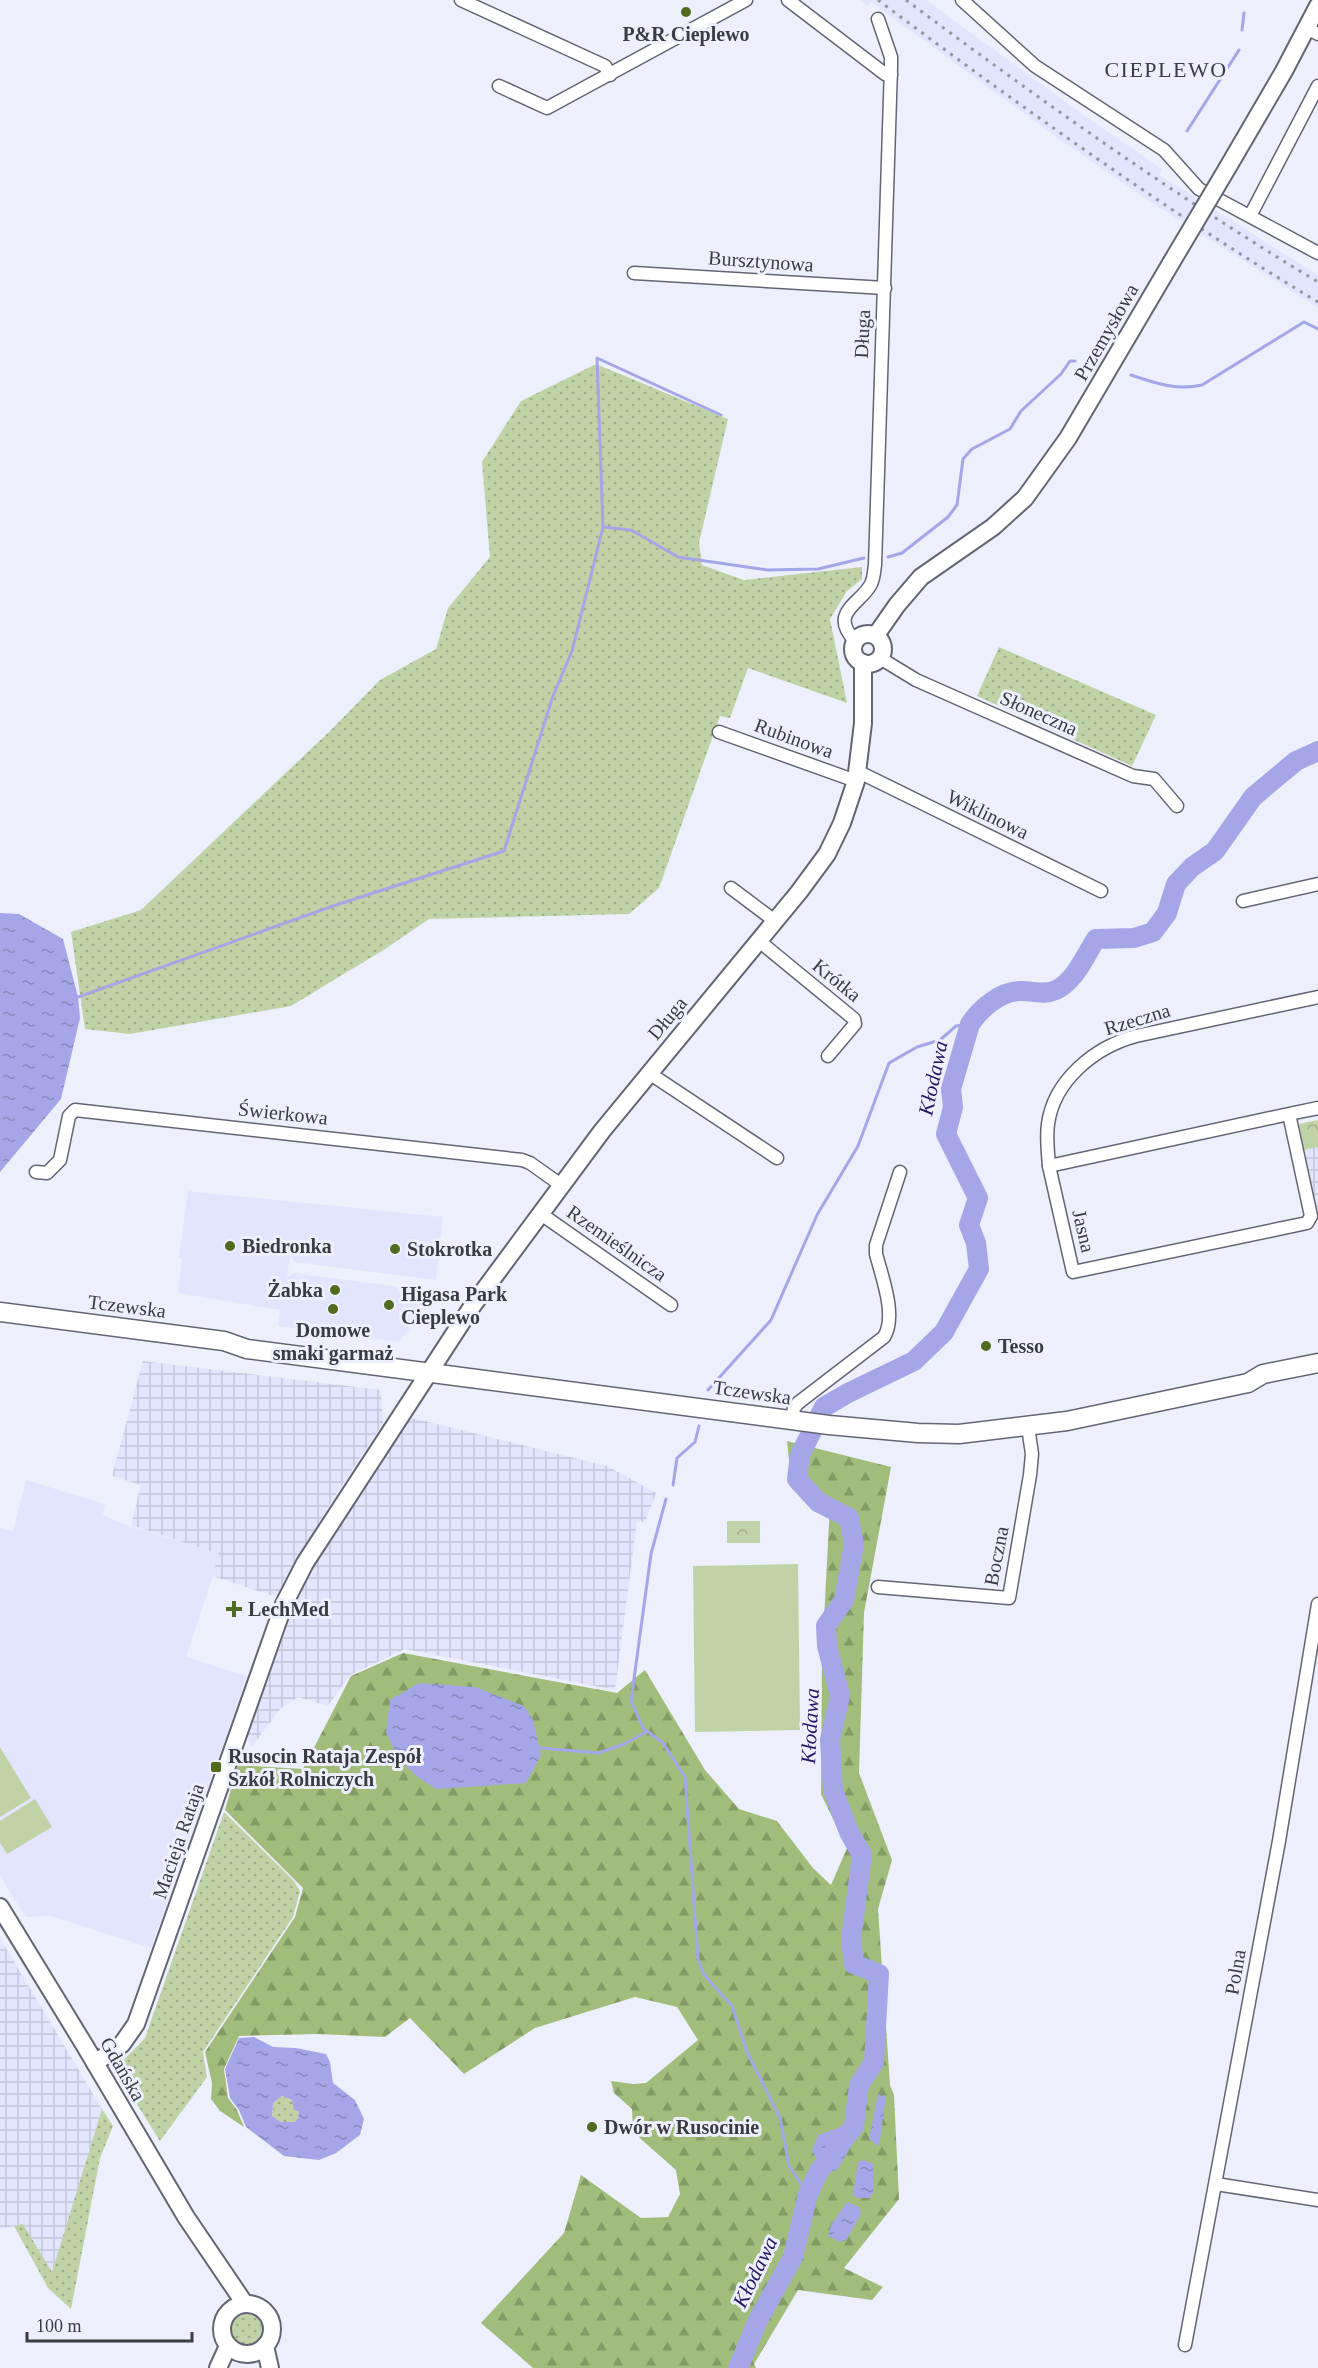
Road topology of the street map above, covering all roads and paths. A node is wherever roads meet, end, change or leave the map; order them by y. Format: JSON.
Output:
{"nodes":[{"id":1,"x":461,"y":0,"type":"edge"},
{"id":2,"x":746,"y":0,"type":"edge"},
{"id":3,"x":788,"y":0,"type":"edge"},
{"id":4,"x":962,"y":0,"type":"edge"},
{"id":5,"x":1318,"y":6,"type":"edge"},
{"id":6,"x":878,"y":19,"type":"dead end"},
{"id":7,"x":1312,"y":31,"type":"edge"},
{"id":8,"x":609,"y":75,"type":"junction"},
{"id":9,"x":891,"y":75,"type":"junction"},
{"id":10,"x":499,"y":86,"type":"dead end"},
{"id":11,"x":1318,"y":86,"type":"edge"},
{"id":12,"x":1250,"y":216,"type":"junction"},
{"id":13,"x":1318,"y":253,"type":"edge"},
{"id":14,"x":634,"y":273,"type":"dead end"},
{"id":15,"x":885,"y":288,"type":"junction"},
{"id":16,"x":876,"y":635,"type":"junction"},
{"id":17,"x":855,"y":641,"type":"junction"},
{"id":18,"x":880,"y":658,"type":"junction"},
{"id":19,"x":863,"y":663,"type":"junction"},
{"id":20,"x":719,"y":732,"type":"dead end"},
{"id":21,"x":856,"y":777,"type":"junction"},
{"id":22,"x":1177,"y":806,"type":"dead end"},
{"id":23,"x":1318,"y":884,"type":"edge"},
{"id":24,"x":731,"y":888,"type":"dead end"},
{"id":25,"x":1101,"y":891,"type":"dead end"},
{"id":26,"x":1243,"y":901,"type":"dead end"},
{"id":27,"x":775,"y":921,"type":"junction"},
{"id":28,"x":759,"y":941,"type":"junction"},
{"id":29,"x":1318,"y":997,"type":"edge"},
{"id":30,"x":828,"y":1056,"type":"dead end"},
{"id":31,"x":649,"y":1073,"type":"junction"},
{"id":32,"x":1318,"y":1108,"type":"edge"},
{"id":33,"x":1289,"y":1114,"type":"junction"},
{"id":34,"x":777,"y":1158,"type":"dead end"},
{"id":35,"x":1050,"y":1166,"type":"junction"},
{"id":36,"x":36,"y":1172,"type":"dead end"},
{"id":37,"x":900,"y":1172,"type":"dead end"},
{"id":38,"x":561,"y":1185,"type":"junction"},
{"id":39,"x":541,"y":1214,"type":"junction"},
{"id":40,"x":671,"y":1305,"type":"dead end"},
{"id":41,"x":0,"y":1312,"type":"edge"},
{"id":42,"x":0,"y":1323,"type":"edge"},
{"id":43,"x":248,"y":1349,"type":"junction"},
{"id":44,"x":1318,"y":1363,"type":"edge"},
{"id":45,"x":428,"y":1371,"type":"junction"},
{"id":46,"x":1318,"y":1374,"type":"edge"},
{"id":47,"x":1248,"y":1383,"type":"junction"},
{"id":48,"x":797,"y":1421,"type":"junction"},
{"id":49,"x":1028,"y":1427,"type":"junction"},
{"id":50,"x":878,"y":1587,"type":"dead end"},
{"id":51,"x":1318,"y":1604,"type":"edge"},
{"id":52,"x":0,"y":1907,"type":"edge"},
{"id":53,"x":95,"y":2062,"type":"junction"},
{"id":54,"x":1216,"y":2184,"type":"junction"},
{"id":55,"x":1318,"y":2200,"type":"edge"},
{"id":56,"x":237,"y":2307,"type":"junction"},
{"id":57,"x":1185,"y":2345,"type":"dead end"},
{"id":58,"x":249,"y":2353,"type":"edge"},
{"id":59,"x":218,"y":2368,"type":"edge"},
{"id":60,"x":229,"y":2368,"type":"edge"},
{"id":61,"x":270,"y":2368,"type":"edge"}],
"edges":[{"from":1,"to":8,"type":"street"},
{"from":2,"to":8,"type":"street"},
{"from":3,"to":9,"type":"street"},
{"from":4,"to":12,"type":"street"},
{"from":5,"to":7,"type":"street","name":"Przemysłowa"},
{"from":6,"to":9,"type":"street","name":"Długa"},
{"from":7,"to":16,"type":"street","name":"Przemysłowa","bridge":true},
{"from":8,"to":10,"type":"street"},
{"from":9,"to":15,"type":"street","name":"Długa"},
{"from":11,"to":12,"type":"street"},
{"from":12,"to":13,"type":"street"},
{"from":14,"to":15,"type":"street","name":"Bursztynowa"},
{"from":15,"to":17,"type":"street","name":"Długa"},
{"from":16,"to":17,"type":"street"},
{"from":16,"to":18,"type":"street"},
{"from":17,"to":19,"type":"street","name":"Długa"},
{"from":18,"to":19,"type":"street"},
{"from":18,"to":22,"type":"street","name":"Słoneczna"},
{"from":19,"to":21,"type":"street","name":"Długa"},
{"from":20,"to":21,"type":"street","name":"Rubinowa"},
{"from":21,"to":25,"type":"street","name":"Wiklinowa"},
{"from":21,"to":27,"type":"street","name":"Długa"},
{"from":23,"to":26,"type":"street"},
{"from":24,"to":27,"type":"street"},
{"from":27,"to":28,"type":"street","name":"Długa"},
{"from":28,"to":30,"type":"street","name":"Krótka"},
{"from":28,"to":31,"type":"street","name":"Długa"},
{"from":29,"to":35,"type":"street","name":"Rzeczna"},
{"from":31,"to":34,"type":"street"},
{"from":31,"to":38,"type":"street","name":"Długa"},
{"from":32,"to":33,"type":"street"},
{"from":33,"to":35,"type":"street"},
{"from":33,"to":35,"type":"street","name":"Jasna"},
{"from":36,"to":38,"type":"street","name":"Świerkowa"},
{"from":37,"to":48,"type":"street"},
{"from":38,"to":39,"type":"street","name":"Długa"},
{"from":39,"to":40,"type":"street","name":"Rzemieślnicza"},
{"from":39,"to":45,"type":"street","name":"Długa"},
{"from":41,"to":43,"type":"main road","name":"Tczewska"},
{"from":42,"to":43,"type":"main road","name":"Tczewska"},
{"from":43,"to":45,"type":"main road","name":"Tczewska"},
{"from":44,"to":47,"type":"main road","name":"Tczewska"},
{"from":45,"to":48,"type":"main road","name":"Tczewska"},
{"from":45,"to":53,"type":"street","name":"Macieja Rataja"},
{"from":46,"to":47,"type":"main road","name":"Tczewska"},
{"from":47,"to":49,"type":"main road","name":"Tczewska"},
{"from":48,"to":49,"type":"main road","name":"Tczewska"},
{"from":49,"to":50,"type":"street","name":"Boczna"},
{"from":51,"to":54,"type":"street","name":"Polna"},
{"from":52,"to":53,"type":"street","name":"Gdańska"},
{"from":53,"to":56,"type":"street","name":"Gdańska"},
{"from":54,"to":55,"type":"street"},
{"from":54,"to":57,"type":"street","name":"Polna"},
{"from":56,"to":58,"type":"street"},
{"from":56,"to":58,"type":"street"},
{"from":58,"to":59,"type":"street"},
{"from":58,"to":60,"type":"street"},
{"from":58,"to":61,"type":"street"}]}
